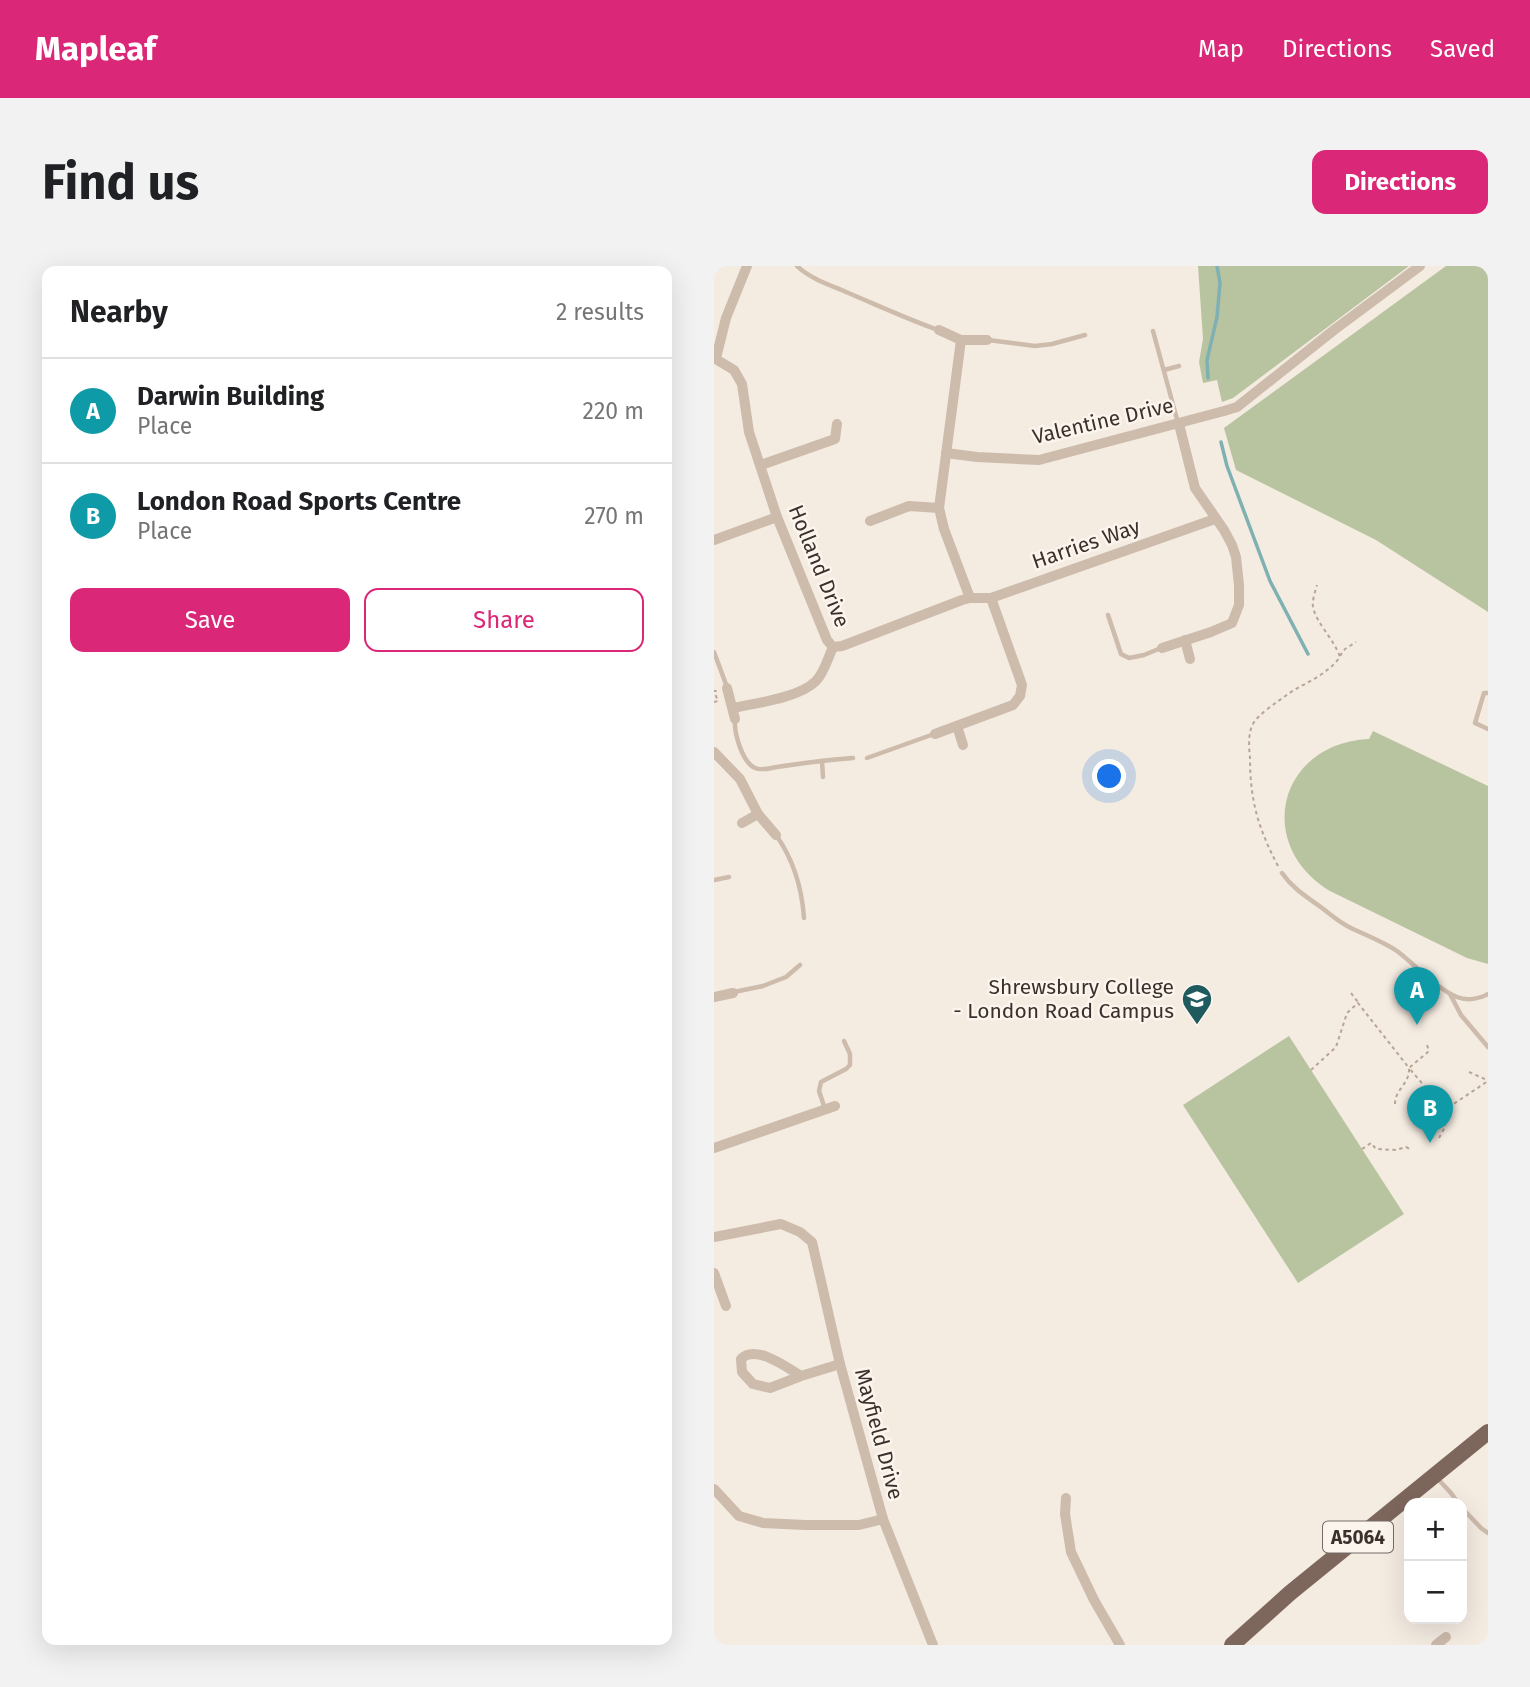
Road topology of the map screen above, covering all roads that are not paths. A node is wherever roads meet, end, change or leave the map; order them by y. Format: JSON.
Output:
{"nodes":[{"id":1,"x":747,"y":266,"type":"edge"},
{"id":2,"x":797,"y":266,"type":"edge"},
{"id":3,"x":1420,"y":266,"type":"edge"},
{"id":4,"x":939,"y":331,"type":"joint"},
{"id":5,"x":1153,"y":331,"type":"dead end"},
{"id":6,"x":1085,"y":335,"type":"dead end"},
{"id":7,"x":961,"y":340,"type":"junction"},
{"id":8,"x":987,"y":340,"type":"joint"},
{"id":9,"x":715,"y":358,"type":"edge"},
{"id":10,"x":1179,"y":366,"type":"dead end"},
{"id":11,"x":1164,"y":370,"type":"junction"},
{"id":12,"x":837,"y":424,"type":"dead end"},
{"id":13,"x":1179,"y":424,"type":"junction"},
{"id":14,"x":947,"y":453,"type":"junction"},
{"id":15,"x":761,"y":465,"type":"junction"},
{"id":16,"x":939,"y":508,"type":"junction"},
{"id":17,"x":777,"y":517,"type":"junction"},
{"id":18,"x":1215,"y":519,"type":"junction"},
{"id":19,"x":870,"y":521,"type":"dead end"},
{"id":20,"x":714,"y":540,"type":"edge"},
{"id":21,"x":990,"y":597,"type":"junction"},
{"id":22,"x":970,"y":598,"type":"junction"},
{"id":23,"x":1108,"y":615,"type":"dead end"},
{"id":24,"x":1185,"y":640,"type":"junction"},
{"id":25,"x":833,"y":647,"type":"junction"},
{"id":26,"x":1162,"y":648,"type":"joint"},
{"id":27,"x":714,"y":652,"type":"edge"},
{"id":28,"x":1190,"y":659,"type":"dead end"},
{"id":29,"x":727,"y":688,"type":"joint"},
{"id":30,"x":1488,"y":693,"type":"edge"},
{"id":31,"x":734,"y":713,"type":"junction"},
{"id":32,"x":957,"y":726,"type":"junction"},
{"id":33,"x":1488,"y":729,"type":"edge"},
{"id":34,"x":935,"y":734,"type":"joint"},
{"id":35,"x":963,"y":745,"type":"dead end"},
{"id":36,"x":714,"y":752,"type":"edge"},
{"id":37,"x":853,"y":758,"type":"dead end"},
{"id":38,"x":867,"y":758,"type":"dead end"},
{"id":39,"x":822,"y":761,"type":"junction"},
{"id":40,"x":823,"y":777,"type":"dead end"},
{"id":41,"x":758,"y":814,"type":"junction"},
{"id":42,"x":742,"y":823,"type":"dead end"},
{"id":43,"x":776,"y":835,"type":"joint"},
{"id":44,"x":1282,"y":873,"type":"road end"},
{"id":45,"x":729,"y":877,"type":"dead end"},
{"id":46,"x":714,"y":880,"type":"edge"},
{"id":47,"x":804,"y":918,"type":"dead end"},
{"id":48,"x":800,"y":965,"type":"dead end"},
{"id":49,"x":1449,"y":992,"type":"junction"},
{"id":50,"x":733,"y":993,"type":"joint"},
{"id":51,"x":1488,"y":994,"type":"edge"},
{"id":52,"x":714,"y":997,"type":"edge"},
{"id":53,"x":844,"y":1041,"type":"dead end"},
{"id":54,"x":1488,"y":1046,"type":"edge"},
{"id":55,"x":830,"y":1108,"type":"joint"},
{"id":56,"x":714,"y":1148,"type":"edge"},
{"id":57,"x":714,"y":1237,"type":"edge"},
{"id":58,"x":714,"y":1273,"type":"edge"},
{"id":59,"x":726,"y":1306,"type":"dead end"},
{"id":60,"x":840,"y":1364,"type":"junction"},
{"id":61,"x":801,"y":1376,"type":"junction"},
{"id":62,"x":1488,"y":1432,"type":"edge"},
{"id":63,"x":1434,"y":1475,"type":"junction"},
{"id":64,"x":714,"y":1489,"type":"edge"},
{"id":65,"x":1066,"y":1498,"type":"dead end"},
{"id":66,"x":1454,"y":1498,"type":"edge"},
{"id":67,"x":1467,"y":1513,"type":"edge"},
{"id":68,"x":883,"y":1519,"type":"junction"},
{"id":69,"x":1488,"y":1533,"type":"edge"},
{"id":70,"x":1446,"y":1637,"type":"dead end"},
{"id":71,"x":933,"y":1645,"type":"edge"},
{"id":72,"x":1120,"y":1645,"type":"edge"},
{"id":73,"x":1232,"y":1645,"type":"edge"},
{"id":74,"x":1436,"y":1645,"type":"edge"}],
"edges":[{"from":1,"to":9,"type":"street"},
{"from":2,"to":4,"type":"lane"},
{"from":3,"to":13,"type":"street","name":"Valentine Drive"},
{"from":4,"to":7,"type":"street"},
{"from":5,"to":11,"type":"lane"},
{"from":6,"to":8,"type":"lane"},
{"from":7,"to":8,"type":"street"},
{"from":7,"to":14,"type":"street"},
{"from":9,"to":15,"type":"street","name":"Holland Drive"},
{"from":10,"to":11,"type":"lane"},
{"from":11,"to":13,"type":"lane"},
{"from":12,"to":15,"type":"street"},
{"from":13,"to":14,"type":"street","name":"Valentine Drive"},
{"from":13,"to":18,"type":"street"},
{"from":14,"to":16,"type":"street"},
{"from":15,"to":17,"type":"street","name":"Holland Drive"},
{"from":16,"to":19,"type":"street"},
{"from":16,"to":22,"type":"street"},
{"from":17,"to":20,"type":"street"},
{"from":17,"to":25,"type":"street","name":"Holland Drive"},
{"from":18,"to":21,"type":"street","name":"Harries Way"},
{"from":18,"to":24,"type":"street"},
{"from":21,"to":22,"type":"street","name":"Harries Way"},
{"from":21,"to":32,"type":"street"},
{"from":22,"to":25,"type":"street","name":"Holland Drive"},
{"from":23,"to":26,"type":"lane"},
{"from":24,"to":26,"type":"street"},
{"from":24,"to":28,"type":"street"},
{"from":25,"to":31,"type":"street"},
{"from":27,"to":29,"type":"lane"},
{"from":29,"to":31,"type":"street"},
{"from":30,"to":33,"type":"lane"},
{"from":31,"to":39,"type":"lane"},
{"from":32,"to":34,"type":"street"},
{"from":32,"to":35,"type":"street"},
{"from":34,"to":38,"type":"lane"},
{"from":36,"to":41,"type":"street"},
{"from":37,"to":39,"type":"lane"},
{"from":39,"to":40,"type":"lane"},
{"from":41,"to":42,"type":"street"},
{"from":41,"to":43,"type":"street"},
{"from":43,"to":47,"type":"lane"},
{"from":44,"to":49,"type":"lane"},
{"from":45,"to":46,"type":"lane"},
{"from":48,"to":50,"type":"lane"},
{"from":49,"to":51,"type":"lane"},
{"from":49,"to":54,"type":"lane"},
{"from":50,"to":52,"type":"street"},
{"from":53,"to":55,"type":"lane"},
{"from":55,"to":56,"type":"street"},
{"from":57,"to":60,"type":"street","name":"Mayfield Drive"},
{"from":58,"to":59,"type":"street"},
{"from":60,"to":61,"type":"street"},
{"from":60,"to":68,"type":"street","name":"Mayfield Drive"},
{"from":61,"to":61,"type":"street"},
{"from":62,"to":63,"type":"main road","number":"A5064"},
{"from":63,"to":66,"type":"lane"},
{"from":63,"to":73,"type":"main road","number":"A5064"},
{"from":64,"to":68,"type":"street"},
{"from":65,"to":72,"type":"street"},
{"from":67,"to":69,"type":"lane"},
{"from":68,"to":71,"type":"street","name":"Mayfield Drive"},
{"from":70,"to":74,"type":"street"}]}
